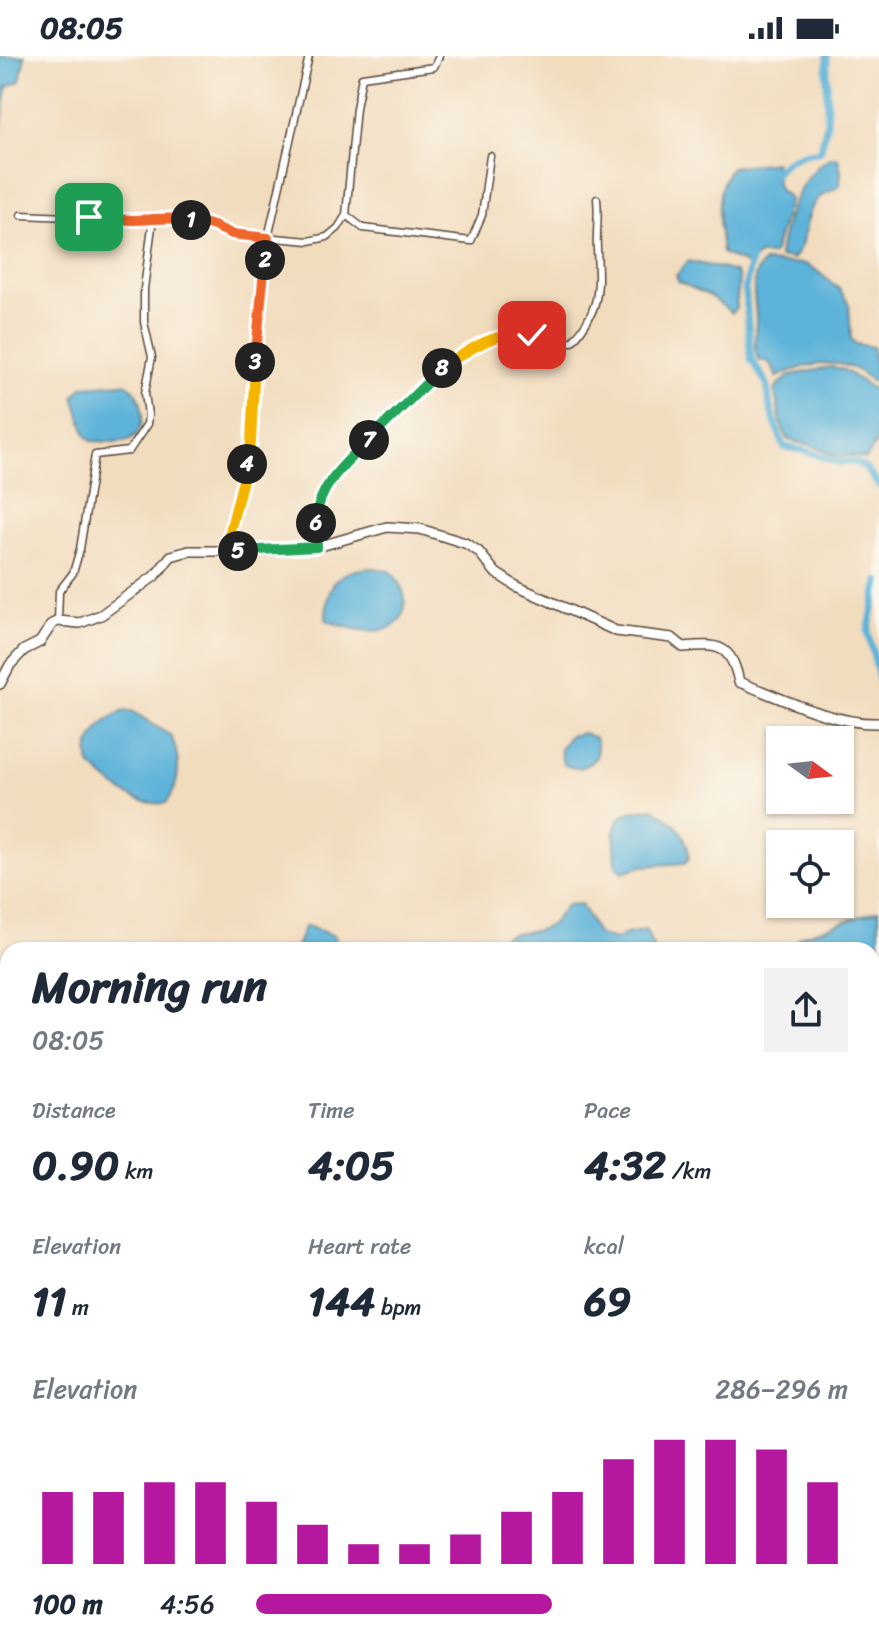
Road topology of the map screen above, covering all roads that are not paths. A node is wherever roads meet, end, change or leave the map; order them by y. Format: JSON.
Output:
{"nodes":[{"id":1,"x":309,"y":56,"type":"edge"},
{"id":2,"x":439,"y":56,"type":"edge"},
{"id":3,"x":490,"y":156,"type":"dead end"},
{"id":4,"x":597,"y":199,"type":"dead end"},
{"id":5,"x":21,"y":215,"type":"dead end"},
{"id":6,"x":346,"y":215,"type":"junction"},
{"id":7,"x":156,"y":217,"type":"junction"},
{"id":8,"x":268,"y":238,"type":"junction"},
{"id":9,"x":317,"y":547,"type":"junction"},
{"id":10,"x":225,"y":551,"type":"junction"},
{"id":11,"x":58,"y":621,"type":"junction"},
{"id":12,"x":0,"y":684,"type":"edge"},
{"id":13,"x":879,"y":723,"type":"edge"}],
"edges":[{"from":1,"to":8,"type":"street"},
{"from":2,"to":6,"type":"street"},
{"from":3,"to":6,"type":"street"},
{"from":4,"to":9,"type":"street"},
{"from":5,"to":7,"type":"street"},
{"from":6,"to":8,"type":"street"},
{"from":7,"to":8,"type":"street"},
{"from":7,"to":11,"type":"street"},
{"from":8,"to":10,"type":"street"},
{"from":9,"to":10,"type":"street"},
{"from":9,"to":13,"type":"street"},
{"from":10,"to":11,"type":"street"},
{"from":11,"to":12,"type":"street"}]}
